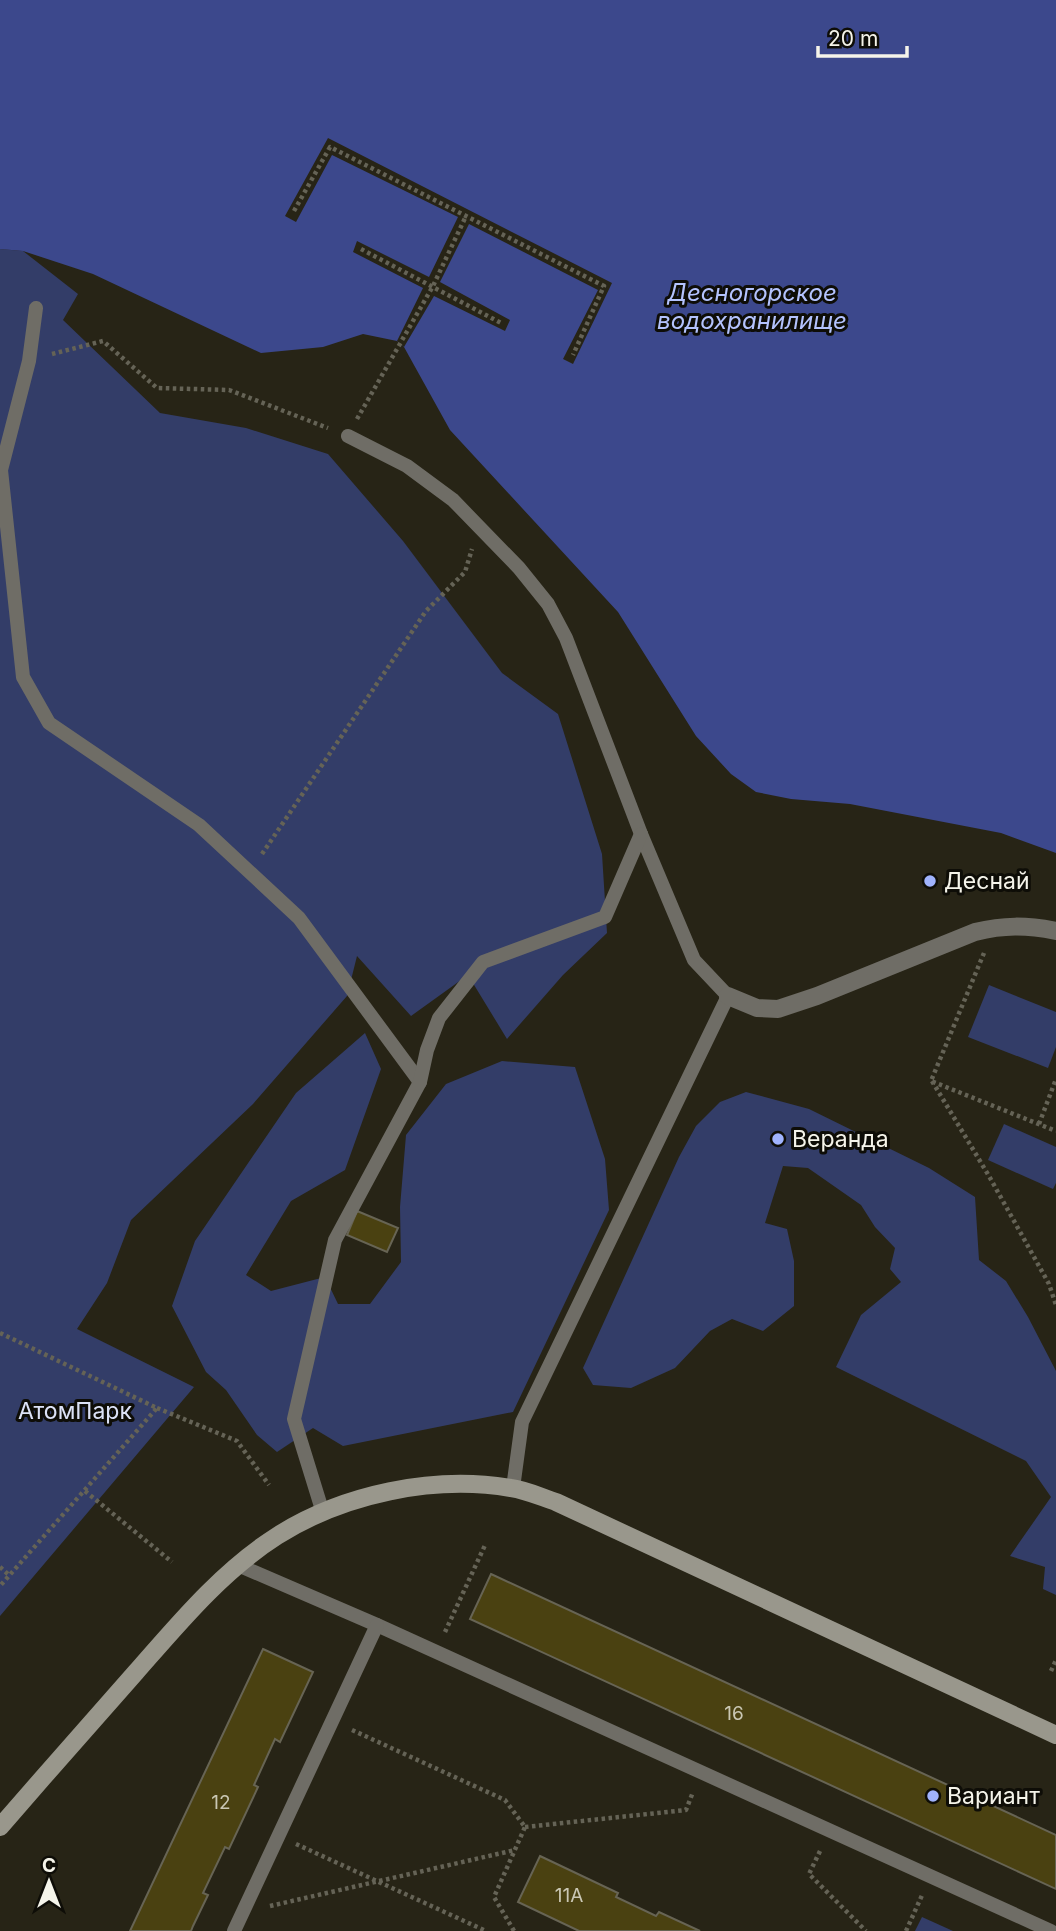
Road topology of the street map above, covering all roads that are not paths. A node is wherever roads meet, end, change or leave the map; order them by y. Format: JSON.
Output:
{"nodes":[{"id":1,"x":36,"y":308,"type":"dead end"},
{"id":2,"x":348,"y":436,"type":"road end"},
{"id":3,"x":642,"y":834,"type":"junction"},
{"id":4,"x":1056,"y":931,"type":"edge"},
{"id":5,"x":728,"y":996,"type":"junction"},
{"id":6,"x":420,"y":1082,"type":"junction"},
{"id":7,"x":513,"y":1488,"type":"junction"},
{"id":8,"x":323,"y":1513,"type":"junction"},
{"id":9,"x":238,"y":1565,"type":"junction"},
{"id":10,"x":377,"y":1625,"type":"junction"},
{"id":11,"x":1056,"y":1735,"type":"edge"},
{"id":12,"x":0,"y":1827,"type":"edge"},
{"id":13,"x":234,"y":1931,"type":"edge"},
{"id":14,"x":1051,"y":1931,"type":"edge"}],
"edges":[{"from":1,"to":6,"type":"lane"},
{"from":2,"to":3,"type":"lane"},
{"from":3,"to":5,"type":"lane"},
{"from":3,"to":6,"type":"lane"},
{"from":4,"to":5,"type":"street"},
{"from":5,"to":7,"type":"lane"},
{"from":6,"to":8,"type":"lane"},
{"from":7,"to":8,"type":"street"},
{"from":7,"to":11,"type":"street"},
{"from":8,"to":9,"type":"street"},
{"from":9,"to":10,"type":"lane"},
{"from":9,"to":12,"type":"street"},
{"from":10,"to":13,"type":"lane"},
{"from":10,"to":14,"type":"lane"}]}
